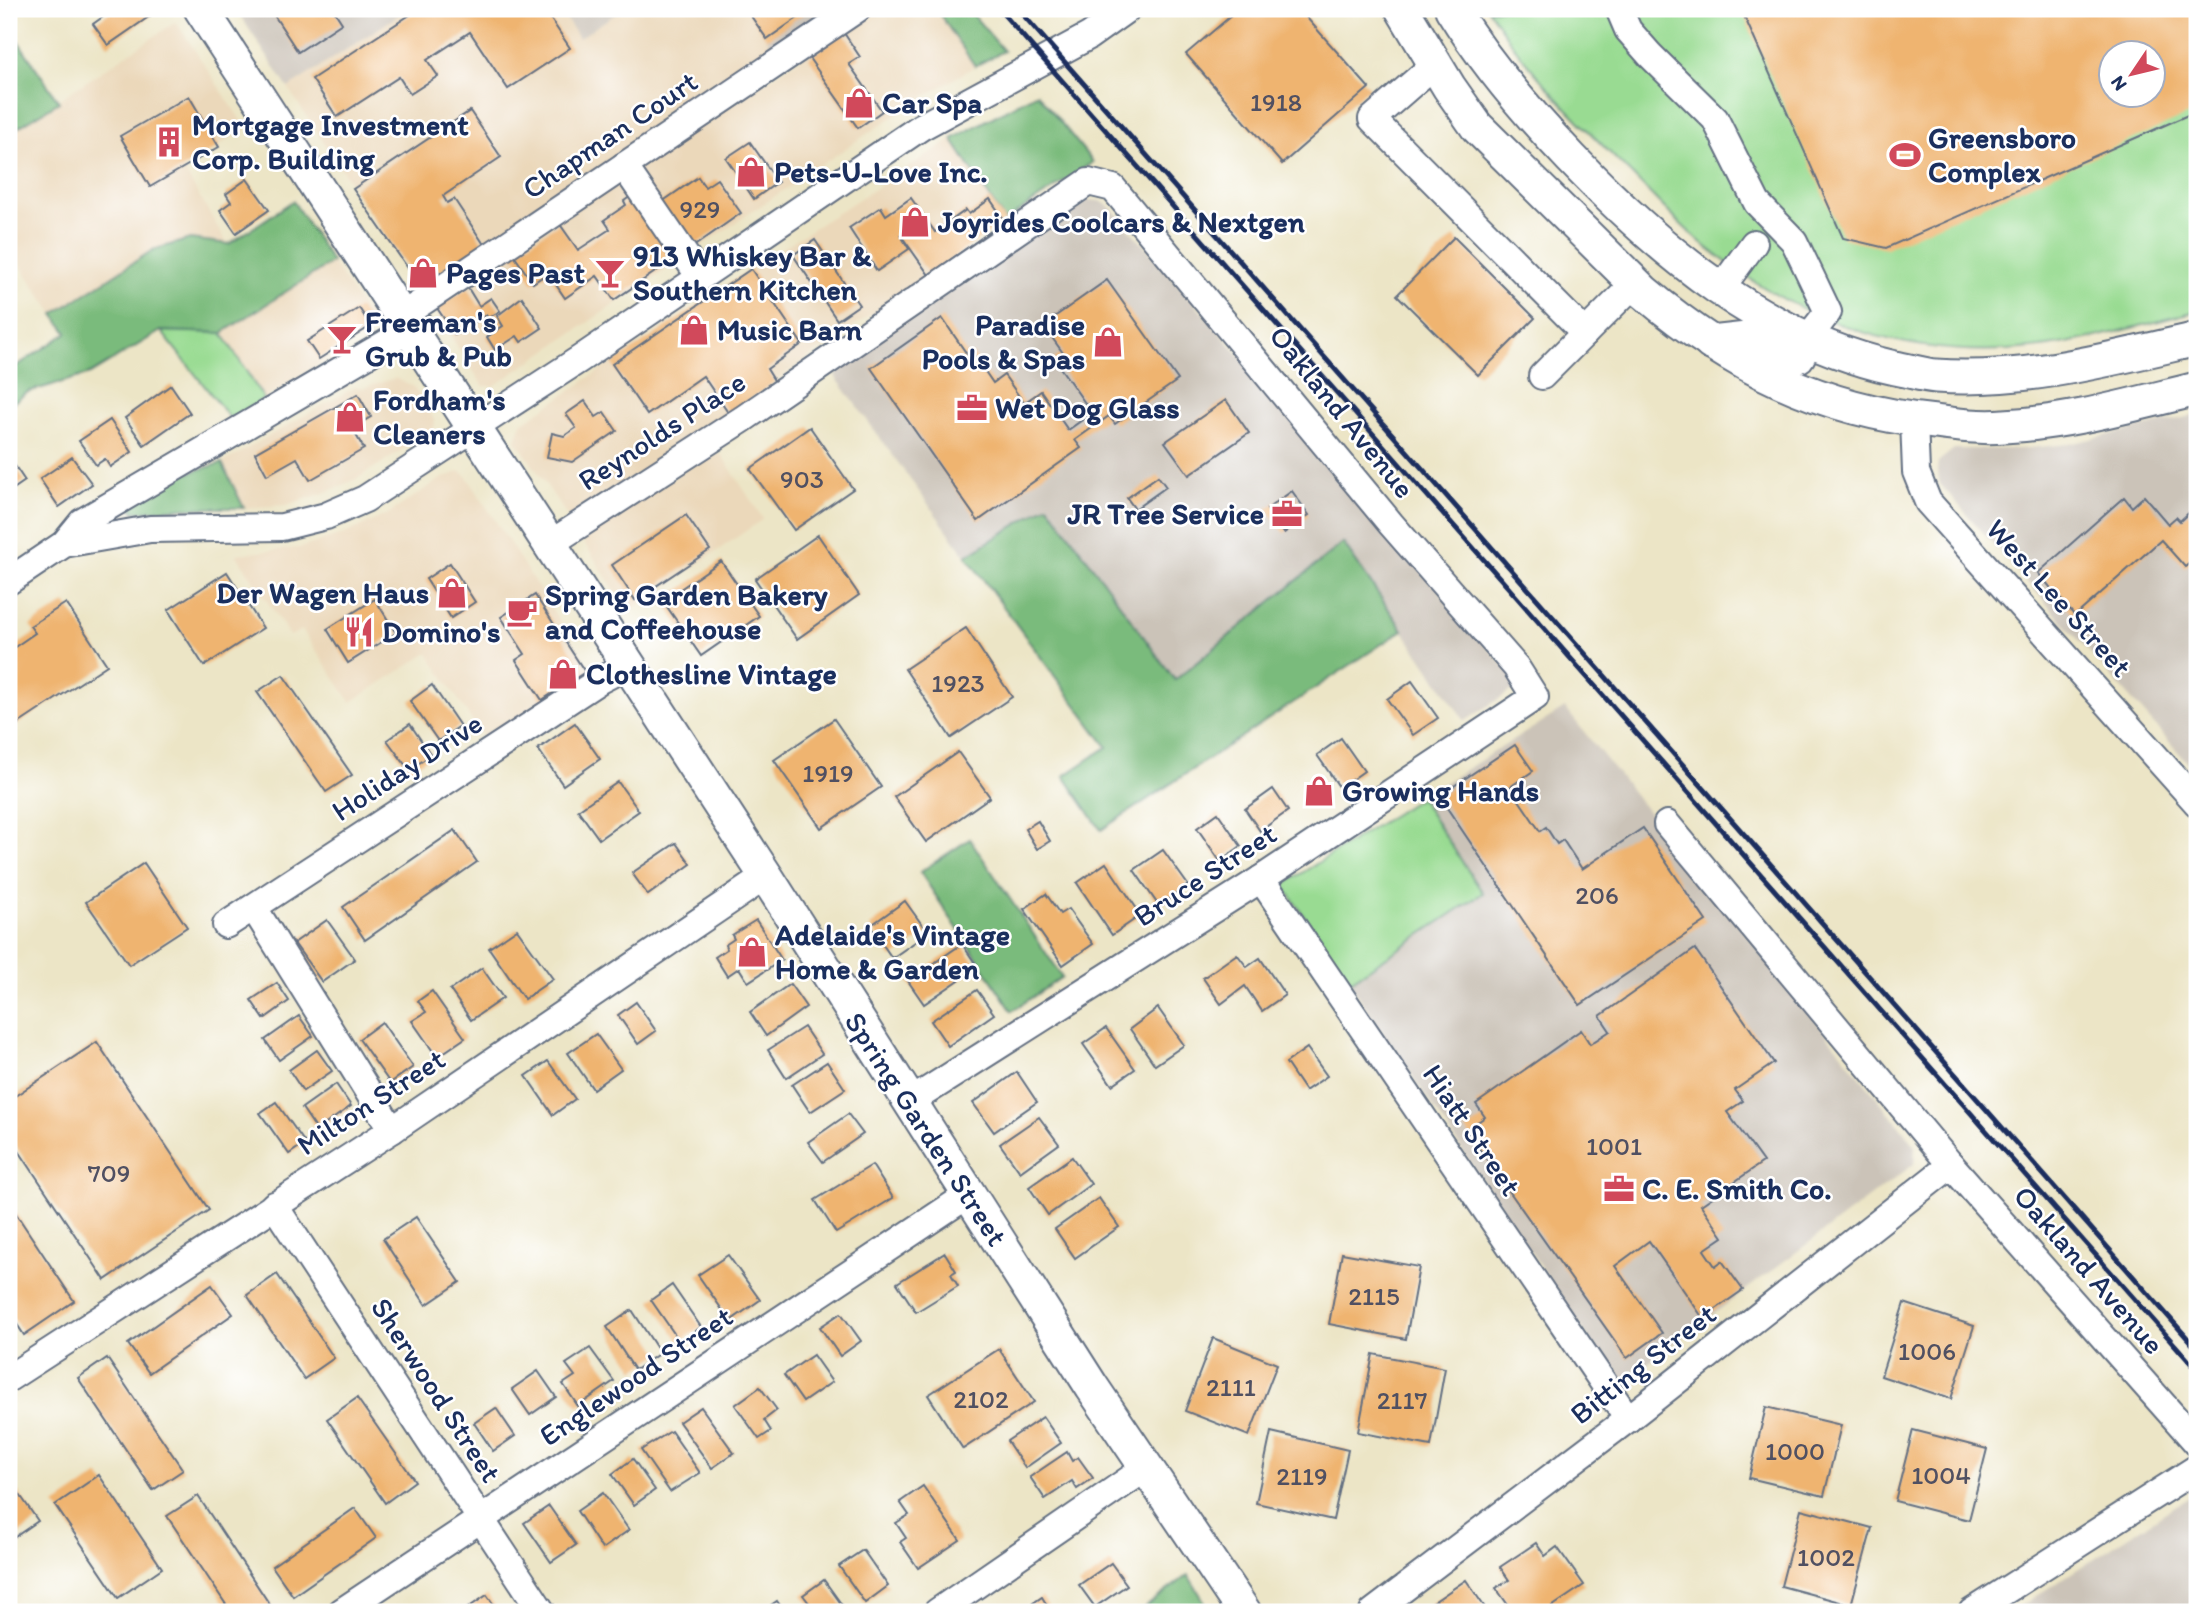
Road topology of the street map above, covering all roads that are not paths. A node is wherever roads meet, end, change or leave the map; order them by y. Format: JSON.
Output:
{"nodes":[{"id":1,"x":201,"y":9,"type":"edge"},
{"id":2,"x":857,"y":9,"type":"edge"},
{"id":3,"x":1127,"y":9,"type":"edge"},
{"id":4,"x":1402,"y":9,"type":"edge"},
{"id":5,"x":1452,"y":9,"type":"edge"},
{"id":6,"x":1619,"y":9,"type":"edge"},
{"id":7,"x":1435,"y":64,"type":"junction"},
{"id":8,"x":624,"y":166,"type":"junction"},
{"id":9,"x":1088,"y":182,"type":"joint"},
{"id":10,"x":1754,"y":243,"type":"dead end"},
{"id":11,"x":701,"y":277,"type":"junction"},
{"id":12,"x":1635,"y":283,"type":"junction"},
{"id":13,"x":1719,"y":291,"type":"junction"},
{"id":14,"x":404,"y":324,"type":"junction"},
{"id":15,"x":1585,"y":333,"type":"junction"},
{"id":16,"x":1807,"y":339,"type":"junction"},
{"id":17,"x":2197,"y":339,"type":"edge"},
{"id":18,"x":1711,"y":342,"type":"junction"},
{"id":19,"x":2077,"y":367,"type":"junction"},
{"id":20,"x":2197,"y":369,"type":"edge"},
{"id":21,"x":1542,"y":376,"type":"dead end"},
{"id":22,"x":2197,"y":389,"type":"edge"},
{"id":23,"x":2156,"y":399,"type":"junction"},
{"id":24,"x":1914,"y":420,"type":"junction"},
{"id":25,"x":473,"y":429,"type":"junction"},
{"id":26,"x":65,"y":544,"type":"junction"},
{"id":27,"x":548,"y":545,"type":"junction"},
{"id":28,"x":9,"y":581,"type":"edge"},
{"id":29,"x":627,"y":666,"type":"junction"},
{"id":30,"x":1535,"y":697,"type":"joint"},
{"id":31,"x":2197,"y":803,"type":"edge"},
{"id":32,"x":1667,"y":824,"type":"dead end"},
{"id":33,"x":766,"y":876,"type":"junction"},
{"id":34,"x":1261,"y":879,"type":"junction"},
{"id":35,"x":254,"y":908,"type":"junction"},
{"id":36,"x":226,"y":925,"type":"dead end"},
{"id":37,"x":908,"y":1103,"type":"junction"},
{"id":38,"x":392,"y":1130,"type":"junction"},
{"id":39,"x":1951,"y":1165,"type":"junction"},
{"id":40,"x":968,"y":1195,"type":"junction"},
{"id":41,"x":274,"y":1205,"type":"junction"},
{"id":42,"x":9,"y":1378,"type":"edge"},
{"id":43,"x":1628,"y":1419,"type":"junction"},
{"id":44,"x":2197,"y":1443,"type":"edge"},
{"id":45,"x":1146,"y":1468,"type":"junction"},
{"id":46,"x":2197,"y":1468,"type":"edge"},
{"id":47,"x":481,"y":1520,"type":"junction"},
{"id":48,"x":341,"y":1612,"type":"edge"},
{"id":49,"x":542,"y":1612,"type":"edge"},
{"id":50,"x":937,"y":1612,"type":"edge"},
{"id":51,"x":1244,"y":1612,"type":"edge"},
{"id":52,"x":1373,"y":1612,"type":"edge"},
{"id":53,"x":1972,"y":1612,"type":"edge"}],
"edges":[{"from":1,"to":14,"type":"main road","name":"Spring Garden Street"},
{"from":2,"to":8,"type":"street","name":"Chapman Court"},
{"from":3,"to":11,"type":"street"},
{"from":4,"to":7,"type":"main road"},
{"from":5,"to":13,"type":"main road"},
{"from":6,"to":16,"type":"street"},
{"from":7,"to":12,"type":"main road"},
{"from":7,"to":15,"type":"street"},
{"from":8,"to":11,"type":"street"},
{"from":8,"to":14,"type":"street","name":"Chapman Court"},
{"from":9,"to":27,"type":"street","name":"Reynolds Place"},
{"from":9,"to":30,"type":"street","name":"Oakland Avenue"},
{"from":10,"to":13,"type":"street"},
{"from":11,"to":25,"type":"street"},
{"from":12,"to":15,"type":"street"},
{"from":12,"to":18,"type":"main road"},
{"from":13,"to":16,"type":"main road"},
{"from":14,"to":25,"type":"main road","name":"Spring Garden Street"},
{"from":14,"to":26,"type":"street","name":"Chapman Court"},
{"from":15,"to":21,"type":"street"},
{"from":16,"to":18,"type":"main road"},
{"from":16,"to":19,"type":"main road"},
{"from":17,"to":19,"type":"main road"},
{"from":18,"to":24,"type":"main road"},
{"from":19,"to":24,"type":"main road"},
{"from":20,"to":23,"type":"main road"},
{"from":22,"to":23,"type":"main road"},
{"from":23,"to":24,"type":"main road"},
{"from":24,"to":31,"type":"street","name":"West Lee Street"},
{"from":25,"to":26,"type":"street"},
{"from":25,"to":27,"type":"main road","name":"Spring Garden Street"},
{"from":26,"to":28,"type":"street"},
{"from":27,"to":29,"type":"main road","name":"Spring Garden Street"},
{"from":29,"to":33,"type":"main road","name":"Spring Garden Street"},
{"from":29,"to":35,"type":"street","name":"Holiday Drive"},
{"from":30,"to":34,"type":"street","name":"Bruce Street"},
{"from":32,"to":39,"type":"street","name":"Oakland Avenue"},
{"from":33,"to":37,"type":"main road","name":"Spring Garden Street"},
{"from":33,"to":38,"type":"street","name":"Milton Street"},
{"from":34,"to":37,"type":"street","name":"Bruce Street"},
{"from":34,"to":43,"type":"street","name":"Hiatt Street"},
{"from":35,"to":36,"type":"street","name":"Holiday Drive"},
{"from":35,"to":38,"type":"street"},
{"from":37,"to":40,"type":"main road","name":"Spring Garden Street"},
{"from":38,"to":41,"type":"street","name":"Milton Street"},
{"from":39,"to":43,"type":"street","name":"Bitting Street"},
{"from":39,"to":44,"type":"street","name":"Oakland Avenue"},
{"from":40,"to":45,"type":"main road","name":"Spring Garden Street"},
{"from":40,"to":47,"type":"street","name":"Englewood Street"},
{"from":41,"to":42,"type":"street","name":"Milton Street"},
{"from":41,"to":47,"type":"street","name":"Sherwood Street"},
{"from":43,"to":52,"type":"street","name":"Bitting Street"},
{"from":45,"to":50,"type":"street"},
{"from":45,"to":51,"type":"main road","name":"Spring Garden Street"},
{"from":46,"to":53,"type":"street"},
{"from":47,"to":48,"type":"street","name":"Englewood Street"},
{"from":47,"to":49,"type":"street","name":"Sherwood Street"}]}
